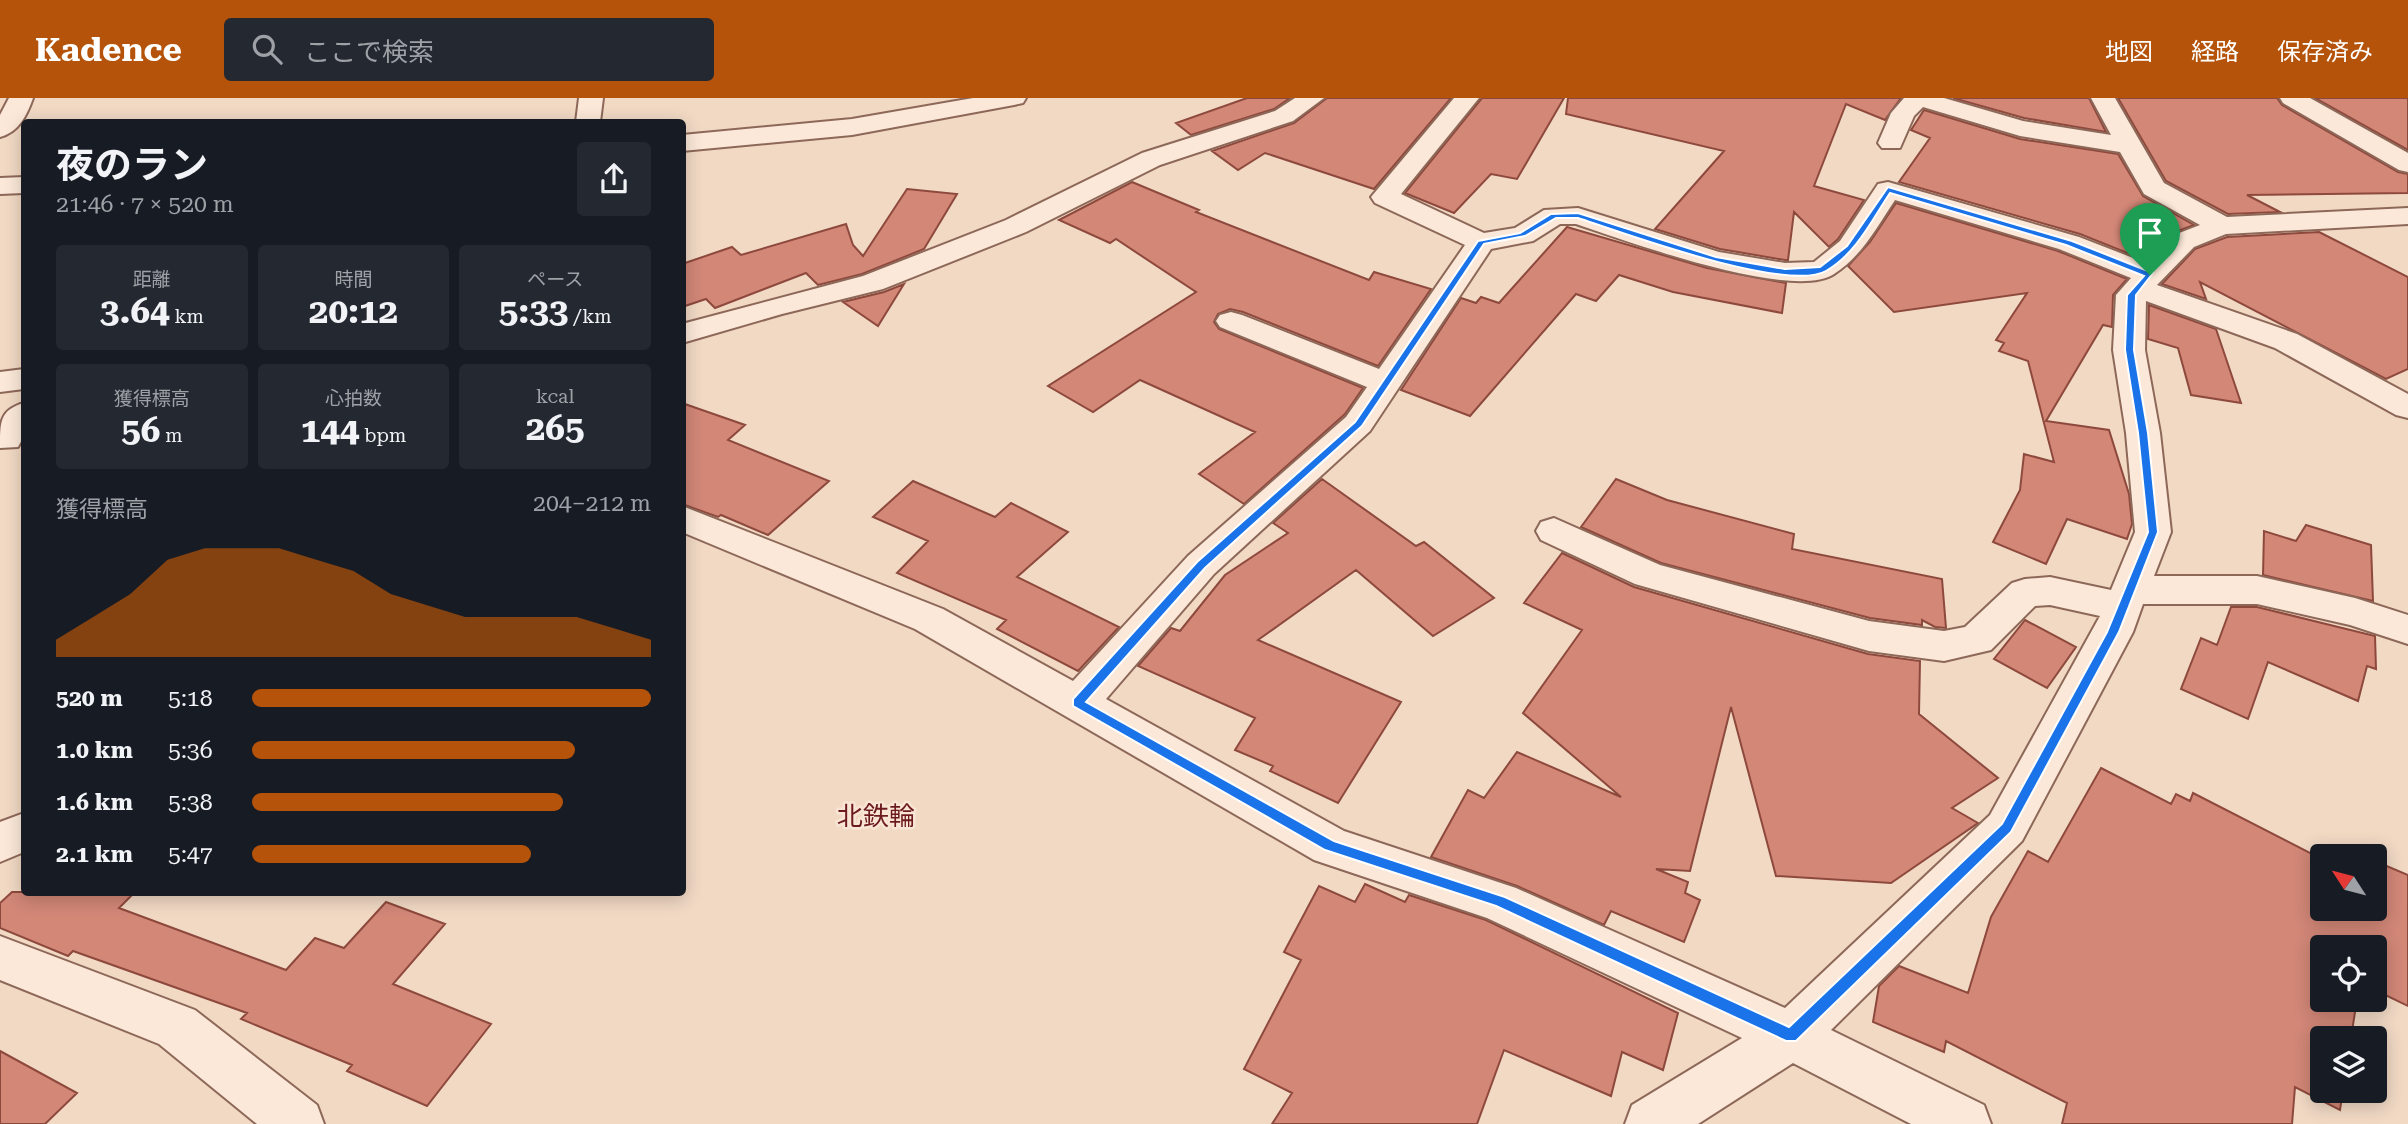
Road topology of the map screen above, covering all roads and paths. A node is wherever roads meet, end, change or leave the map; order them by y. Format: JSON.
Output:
{"nodes":[{"id":1,"x":21,"y":98,"type":"edge"},
{"id":2,"x":591,"y":98,"type":"edge"},
{"id":3,"x":1014,"y":98,"type":"edge"},
{"id":4,"x":1312,"y":98,"type":"edge"},
{"id":5,"x":1467,"y":98,"type":"edge"},
{"id":6,"x":1917,"y":98,"type":"edge"},
{"id":7,"x":2102,"y":98,"type":"edge"},
{"id":8,"x":2292,"y":98,"type":"edge"},
{"id":9,"x":919,"y":107,"type":"edge"},
{"id":10,"x":588,"y":119,"type":"edge"},
{"id":11,"x":0,"y":129,"type":"edge"},
{"id":12,"x":1891,"y":143,"type":"dead end"},
{"id":13,"x":686,"y":144,"type":"edge"},
{"id":14,"x":2128,"y":145,"type":"junction"},
{"id":15,"x":2408,"y":164,"type":"edge"},
{"id":16,"x":21,"y":185,"type":"edge"},
{"id":17,"x":0,"y":186,"type":"edge"},
{"id":18,"x":2408,"y":216,"type":"edge"},
{"id":19,"x":2222,"y":226,"type":"junction"},
{"id":20,"x":1481,"y":242,"type":"junction"},
{"id":21,"x":2145,"y":282,"type":"junction"},
{"id":22,"x":1231,"y":321,"type":"dead end"},
{"id":23,"x":686,"y":333,"type":"edge"},
{"id":24,"x":21,"y":379,"type":"edge"},
{"id":25,"x":0,"y":382,"type":"edge"},
{"id":26,"x":1384,"y":382,"type":"junction"},
{"id":27,"x":2408,"y":408,"type":"edge"},
{"id":28,"x":686,"y":520,"type":"edge"},
{"id":29,"x":1554,"y":531,"type":"dead end"},
{"id":30,"x":2126,"y":598,"type":"junction"},
{"id":31,"x":2408,"y":630,"type":"edge"},
{"id":32,"x":1078,"y":703,"type":"junction"},
{"id":33,"x":21,"y":833,"type":"edge"},
{"id":34,"x":0,"y":843,"type":"edge"},
{"id":35,"x":0,"y":958,"type":"edge"},
{"id":36,"x":1791,"y":1036,"type":"junction"},
{"id":37,"x":298,"y":1124,"type":"edge"},
{"id":38,"x":1651,"y":1124,"type":"edge"},
{"id":39,"x":1965,"y":1124,"type":"edge"}],
"edges":[{"from":1,"to":11,"type":"street"},
{"from":2,"to":10,"type":"street"},
{"from":3,"to":9,"type":"street"},
{"from":4,"to":23,"type":"street"},
{"from":5,"to":20,"type":"street"},
{"from":6,"to":12,"type":"street"},
{"from":6,"to":14,"type":"street"},
{"from":7,"to":14,"type":"street"},
{"from":8,"to":15,"type":"street"},
{"from":9,"to":13,"type":"street"},
{"from":14,"to":19,"type":"street"},
{"from":16,"to":17,"type":"street"},
{"from":18,"to":19,"type":"street"},
{"from":19,"to":21,"type":"street"},
{"from":20,"to":21,"type":"street"},
{"from":20,"to":26,"type":"street"},
{"from":21,"to":27,"type":"street"},
{"from":21,"to":30,"type":"street"},
{"from":22,"to":26,"type":"street"},
{"from":24,"to":25,"type":"street"},
{"from":26,"to":32,"type":"street"},
{"from":28,"to":32,"type":"street"},
{"from":29,"to":30,"type":"street"},
{"from":30,"to":31,"type":"street"},
{"from":30,"to":36,"type":"street"},
{"from":32,"to":36,"type":"street"},
{"from":33,"to":34,"type":"street"},
{"from":35,"to":37,"type":"street"},
{"from":36,"to":38,"type":"street"},
{"from":36,"to":39,"type":"street"}]}
